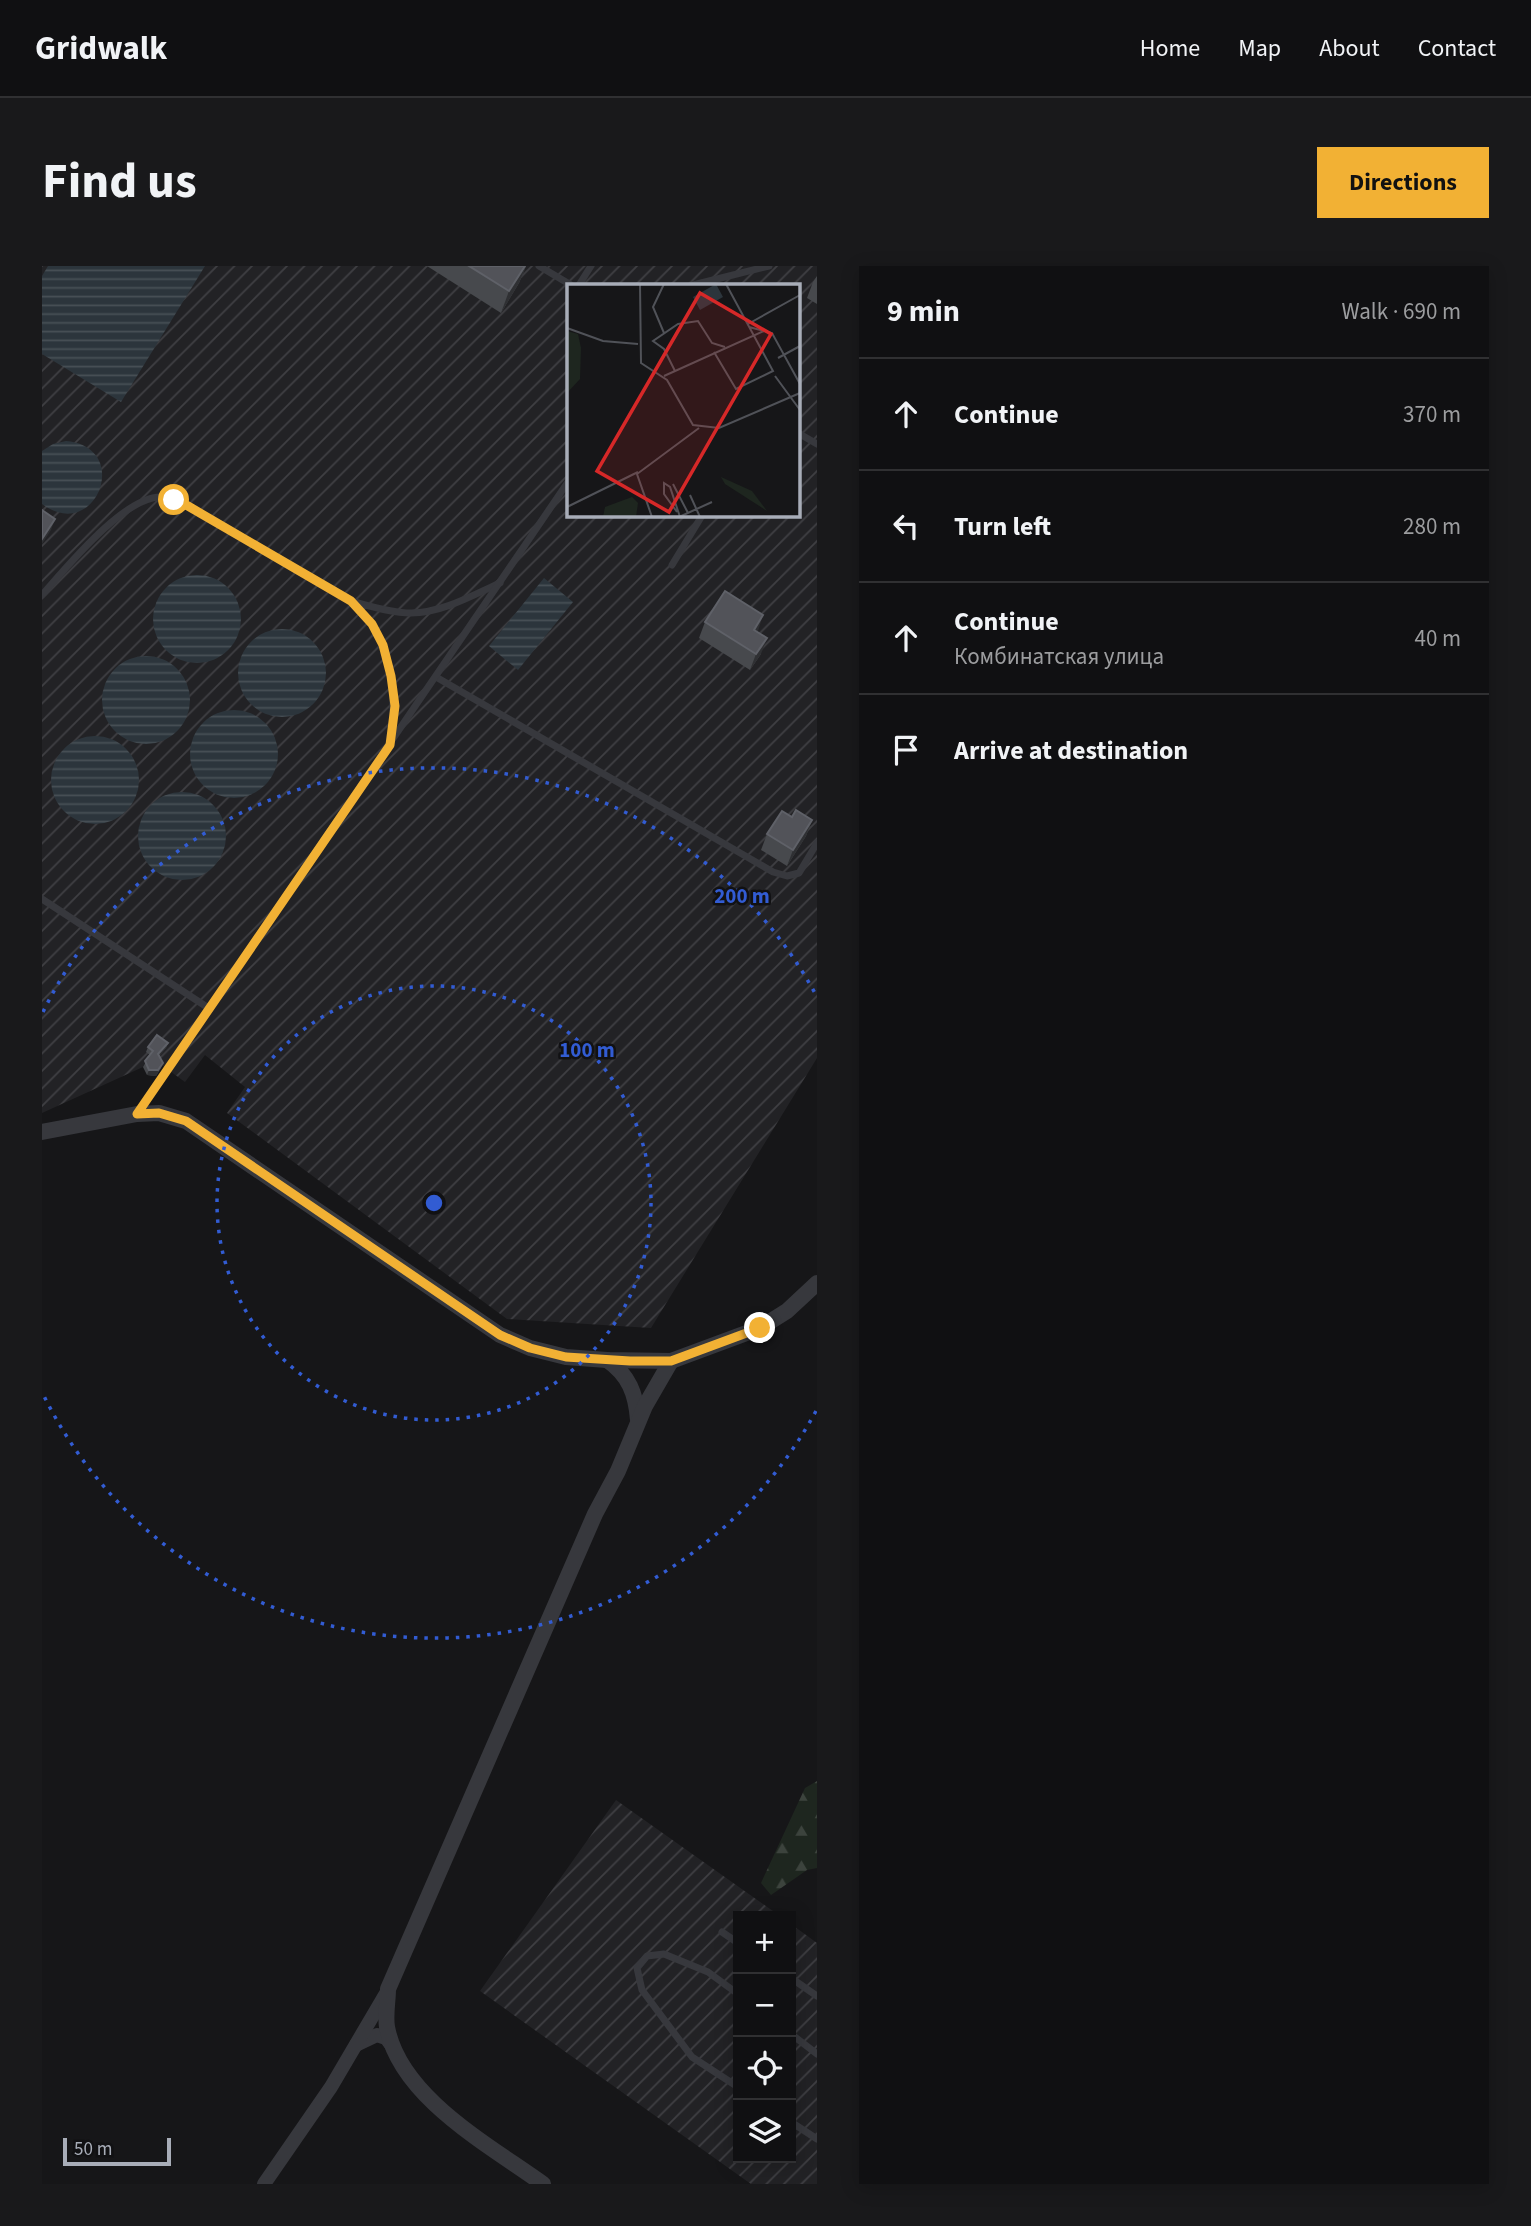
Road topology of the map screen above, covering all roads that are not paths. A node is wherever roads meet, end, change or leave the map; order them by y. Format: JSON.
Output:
{"nodes":[{"id":1,"x":539,"y":266,"type":"edge"},
{"id":2,"x":591,"y":266,"type":"edge"},
{"id":3,"x":769,"y":266,"type":"edge"},
{"id":4,"x":739,"y":274,"type":"junction"},
{"id":5,"x":569,"y":284,"type":"edge"},
{"id":6,"x":580,"y":284,"type":"edge"},
{"id":7,"x":697,"y":284,"type":"edge"},
{"id":8,"x":728,"y":284,"type":"edge"},
{"id":9,"x":800,"y":434,"type":"edge"},
{"id":10,"x":817,"y":444,"type":"edge"},
{"id":11,"x":567,"y":485,"type":"edge"},
{"id":12,"x":702,"y":516,"type":"edge"},
{"id":13,"x":672,"y":565,"type":"dead end"},
{"id":14,"x":501,"y":582,"type":"junction"},
{"id":15,"x":42,"y":595,"type":"edge"},
{"id":16,"x":351,"y":601,"type":"junction"},
{"id":17,"x":436,"y":677,"type":"junction"},
{"id":18,"x":390,"y":745,"type":"junction"},
{"id":19,"x":817,"y":843,"type":"edge"},
{"id":20,"x":42,"y":899,"type":"edge"},
{"id":21,"x":210,"y":1009,"type":"junction"},
{"id":22,"x":137,"y":1114,"type":"junction"},
{"id":23,"x":42,"y":1132,"type":"edge"},
{"id":24,"x":817,"y":1283,"type":"edge"},
{"id":25,"x":607,"y":1360,"type":"junction"},
{"id":26,"x":671,"y":1361,"type":"junction"},
{"id":27,"x":638,"y":1422,"type":"junction"},
{"id":28,"x":722,"y":1932,"type":"dead end"},
{"id":29,"x":733,"y":1940,"type":"edge"},
{"id":30,"x":796,"y":1981,"type":"edge"},
{"id":31,"x":388,"y":1989,"type":"junction"},
{"id":32,"x":733,"y":1990,"type":"edge"},
{"id":33,"x":817,"y":1996,"type":"edge"},
{"id":34,"x":795,"y":2037,"type":"edge"},
{"id":35,"x":355,"y":2046,"type":"junction"},
{"id":36,"x":394,"y":2050,"type":"junction"},
{"id":37,"x":817,"y":2054,"type":"edge"},
{"id":38,"x":733,"y":2084,"type":"edge"},
{"id":39,"x":796,"y":2125,"type":"edge"},
{"id":40,"x":817,"y":2139,"type":"edge"},
{"id":41,"x":264,"y":2184,"type":"edge"},
{"id":42,"x":543,"y":2184,"type":"edge"}],
"edges":[{"from":1,"to":5,"type":"lane"},
{"from":2,"to":6,"type":"lane"},
{"from":3,"to":4,"type":"lane"},
{"from":4,"to":7,"type":"lane"},
{"from":4,"to":8,"type":"lane"},
{"from":9,"to":10,"type":"lane"},
{"from":11,"to":14,"type":"lane"},
{"from":12,"to":13,"type":"lane"},
{"from":14,"to":16,"type":"lane"},
{"from":14,"to":17,"type":"lane"},
{"from":15,"to":16,"type":"lane"},
{"from":16,"to":18,"type":"lane"},
{"from":17,"to":18,"type":"lane"},
{"from":17,"to":19,"type":"lane"},
{"from":18,"to":21,"type":"lane"},
{"from":20,"to":21,"type":"lane"},
{"from":21,"to":22,"type":"lane"},
{"from":22,"to":23,"type":"street"},
{"from":22,"to":25,"type":"street"},
{"from":24,"to":26,"type":"street"},
{"from":25,"to":26,"type":"street"},
{"from":25,"to":27,"type":"street"},
{"from":26,"to":27,"type":"street"},
{"from":27,"to":31,"type":"street"},
{"from":28,"to":29,"type":"lane"},
{"from":30,"to":33,"type":"lane"},
{"from":31,"to":35,"type":"street"},
{"from":31,"to":36,"type":"street"},
{"from":32,"to":38,"type":"lane"},
{"from":34,"to":37,"type":"lane"},
{"from":35,"to":36,"type":"street"},
{"from":35,"to":41,"type":"street"},
{"from":36,"to":42,"type":"street"},
{"from":39,"to":40,"type":"lane"}]}
